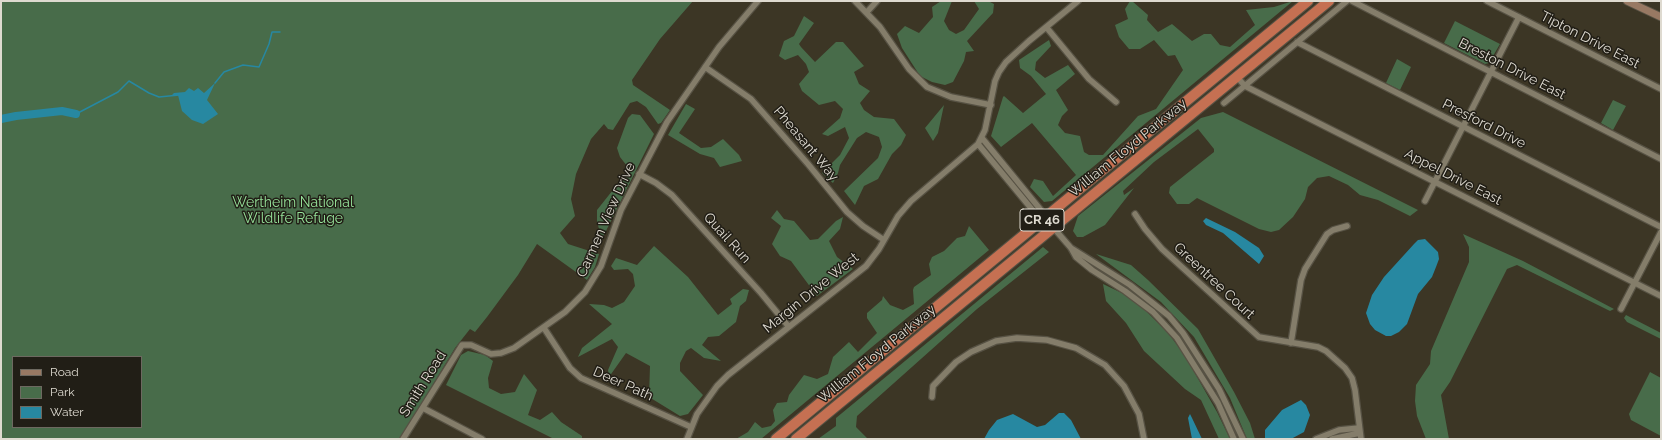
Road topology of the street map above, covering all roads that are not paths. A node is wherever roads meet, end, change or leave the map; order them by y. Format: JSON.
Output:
{"nodes":[{"id":1,"x":758,"y":1,"type":"edge"},
{"id":2,"x":855,"y":1,"type":"edge"},
{"id":3,"x":877,"y":1,"type":"edge"},
{"id":4,"x":1078,"y":1,"type":"edge"},
{"id":5,"x":1308,"y":1,"type":"edge"},
{"id":6,"x":1329,"y":1,"type":"edge"},
{"id":7,"x":1347,"y":1,"type":"edge"},
{"id":8,"x":1352,"y":1,"type":"edge"},
{"id":9,"x":1487,"y":1,"type":"edge"},
{"id":10,"x":1627,"y":1,"type":"edge"},
{"id":11,"x":867,"y":12,"type":"junction"},
{"id":12,"x":1519,"y":17,"type":"junction"},
{"id":13,"x":1661,"y":17,"type":"edge"},
{"id":14,"x":1046,"y":28,"type":"junction"},
{"id":15,"x":1297,"y":42,"type":"junction"},
{"id":16,"x":705,"y":68,"type":"junction"},
{"id":17,"x":1491,"y":72,"type":"junction"},
{"id":18,"x":1237,"y":77,"type":"junction"},
{"id":19,"x":1245,"y":86,"type":"junction"},
{"id":20,"x":1661,"y":89,"type":"edge"},
{"id":21,"x":1116,"y":102,"type":"dead end"},
{"id":22,"x":1224,"y":103,"type":"dead end"},
{"id":23,"x":991,"y":105,"type":"junction"},
{"id":24,"x":1463,"y":127,"type":"junction"},
{"id":25,"x":982,"y":138,"type":"junction"},
{"id":26,"x":978,"y":144,"type":"junction"},
{"id":27,"x":1661,"y":159,"type":"edge"},
{"id":28,"x":639,"y":174,"type":"junction"},
{"id":29,"x":1435,"y":181,"type":"junction"},
{"id":30,"x":1425,"y":201,"type":"dead end"},
{"id":31,"x":1135,"y":214,"type":"dead end"},
{"id":32,"x":1044,"y":218,"type":"junction"},
{"id":33,"x":1347,"y":226,"type":"dead end"},
{"id":34,"x":1661,"y":227,"type":"edge"},
{"id":35,"x":1053,"y":228,"type":"junction"},
{"id":36,"x":1661,"y":232,"type":"edge"},
{"id":37,"x":884,"y":240,"type":"junction"},
{"id":38,"x":1071,"y":248,"type":"junction"},
{"id":39,"x":1635,"y":283,"type":"junction"},
{"id":40,"x":1661,"y":296,"type":"edge"},
{"id":41,"x":1621,"y":309,"type":"dead end"},
{"id":42,"x":789,"y":327,"type":"junction"},
{"id":43,"x":544,"y":328,"type":"junction"},
{"id":44,"x":1291,"y":343,"type":"junction"},
{"id":45,"x":466,"y":344,"type":"joint"},
{"id":46,"x":932,"y":397,"type":"dead end"},
{"id":47,"x":422,"y":408,"type":"junction"},
{"id":48,"x":691,"y":427,"type":"junction"},
{"id":49,"x":1360,"y":433,"type":"edge"},
{"id":50,"x":1334,"y":437,"type":"edge"},
{"id":51,"x":1343,"y":437,"type":"edge"},
{"id":52,"x":403,"y":439,"type":"edge"},
{"id":53,"x":482,"y":439,"type":"edge"},
{"id":54,"x":687,"y":439,"type":"edge"},
{"id":55,"x":776,"y":439,"type":"edge"},
{"id":56,"x":796,"y":439,"type":"edge"},
{"id":57,"x":1144,"y":439,"type":"edge"},
{"id":58,"x":1234,"y":439,"type":"edge"},
{"id":59,"x":1243,"y":439,"type":"edge"},
{"id":60,"x":1316,"y":439,"type":"edge"}],
"edges":[{"from":1,"to":16,"type":"street","name":"Carmen View Drive"},
{"from":2,"to":11,"type":"street"},
{"from":3,"to":11,"type":"street"},
{"from":4,"to":14,"type":"street","name":"Margin Drive West"},
{"from":5,"to":32,"type":"highway","name":"William Floyd Parkway","number":"CR 46"},
{"from":6,"to":18,"type":"highway","name":"William Floyd Parkway","number":"CR 46"},
{"from":7,"to":15,"type":"street"},
{"from":8,"to":17,"type":"street","name":"Breston Drive East"},
{"from":9,"to":12,"type":"street","name":"Tipton Drive East"},
{"from":10,"to":13,"type":"street"},
{"from":11,"to":23,"type":"street"},
{"from":12,"to":17,"type":"street"},
{"from":12,"to":20,"type":"street","name":"Tipton Drive East"},
{"from":14,"to":21,"type":"street"},
{"from":14,"to":23,"type":"street","name":"Margin Drive West"},
{"from":15,"to":19,"type":"street"},
{"from":15,"to":24,"type":"street","name":"Presford Drive"},
{"from":16,"to":28,"type":"street","name":"Carmen View Drive"},
{"from":16,"to":37,"type":"street","name":"Pheasant Way"},
{"from":17,"to":24,"type":"street"},
{"from":17,"to":27,"type":"street","name":"Breston Drive East"},
{"from":18,"to":19,"type":"street","name":"Appel Drive East"},
{"from":18,"to":35,"type":"highway","name":"William Floyd Parkway","number":"CR 46"},
{"from":19,"to":22,"type":"street"},
{"from":19,"to":29,"type":"street","name":"Appel Drive East"},
{"from":23,"to":25,"type":"street","name":"Margin Drive West"},
{"from":24,"to":29,"type":"street"},
{"from":24,"to":34,"type":"street","name":"Presford Drive"},
{"from":25,"to":26,"type":"street","name":"Margin Drive West"},
{"from":25,"to":32,"type":"street"},
{"from":26,"to":32,"type":"street"},
{"from":26,"to":37,"type":"street","name":"Margin Drive West"},
{"from":28,"to":42,"type":"street","name":"Quail Run"},
{"from":28,"to":43,"type":"street","name":"Carmen View Drive"},
{"from":29,"to":30,"type":"street"},
{"from":29,"to":39,"type":"street","name":"Appel Drive East"},
{"from":31,"to":44,"type":"street","name":"Greentree Court"},
{"from":32,"to":35,"type":"street"},
{"from":32,"to":55,"type":"highway","name":"William Floyd Parkway","number":"CR 46"},
{"from":33,"to":44,"type":"street"},
{"from":35,"to":38,"type":"street"},
{"from":35,"to":56,"type":"highway","name":"William Floyd Parkway","number":"CR 46"},
{"from":36,"to":39,"type":"street"},
{"from":37,"to":42,"type":"street","name":"Margin Drive West"},
{"from":38,"to":58,"type":"street"},
{"from":38,"to":59,"type":"street"},
{"from":39,"to":40,"type":"street","name":"Appel Drive East"},
{"from":39,"to":41,"type":"street"},
{"from":42,"to":48,"type":"street","name":"Margin Drive West"},
{"from":43,"to":45,"type":"street","name":"Carmen View Drive"},
{"from":43,"to":48,"type":"street","name":"Deer Path"},
{"from":44,"to":49,"type":"street","name":"Greentree Court"},
{"from":45,"to":47,"type":"street","name":"Smith Road"},
{"from":46,"to":57,"type":"street"},
{"from":47,"to":52,"type":"street","name":"Smith Road"},
{"from":47,"to":53,"type":"street"},
{"from":48,"to":54,"type":"street","name":"Margin Drive West"},
{"from":49,"to":50,"type":"street"},
{"from":49,"to":51,"type":"street"},
{"from":50,"to":51,"type":"street"},
{"from":50,"to":60,"type":"street"}]}
